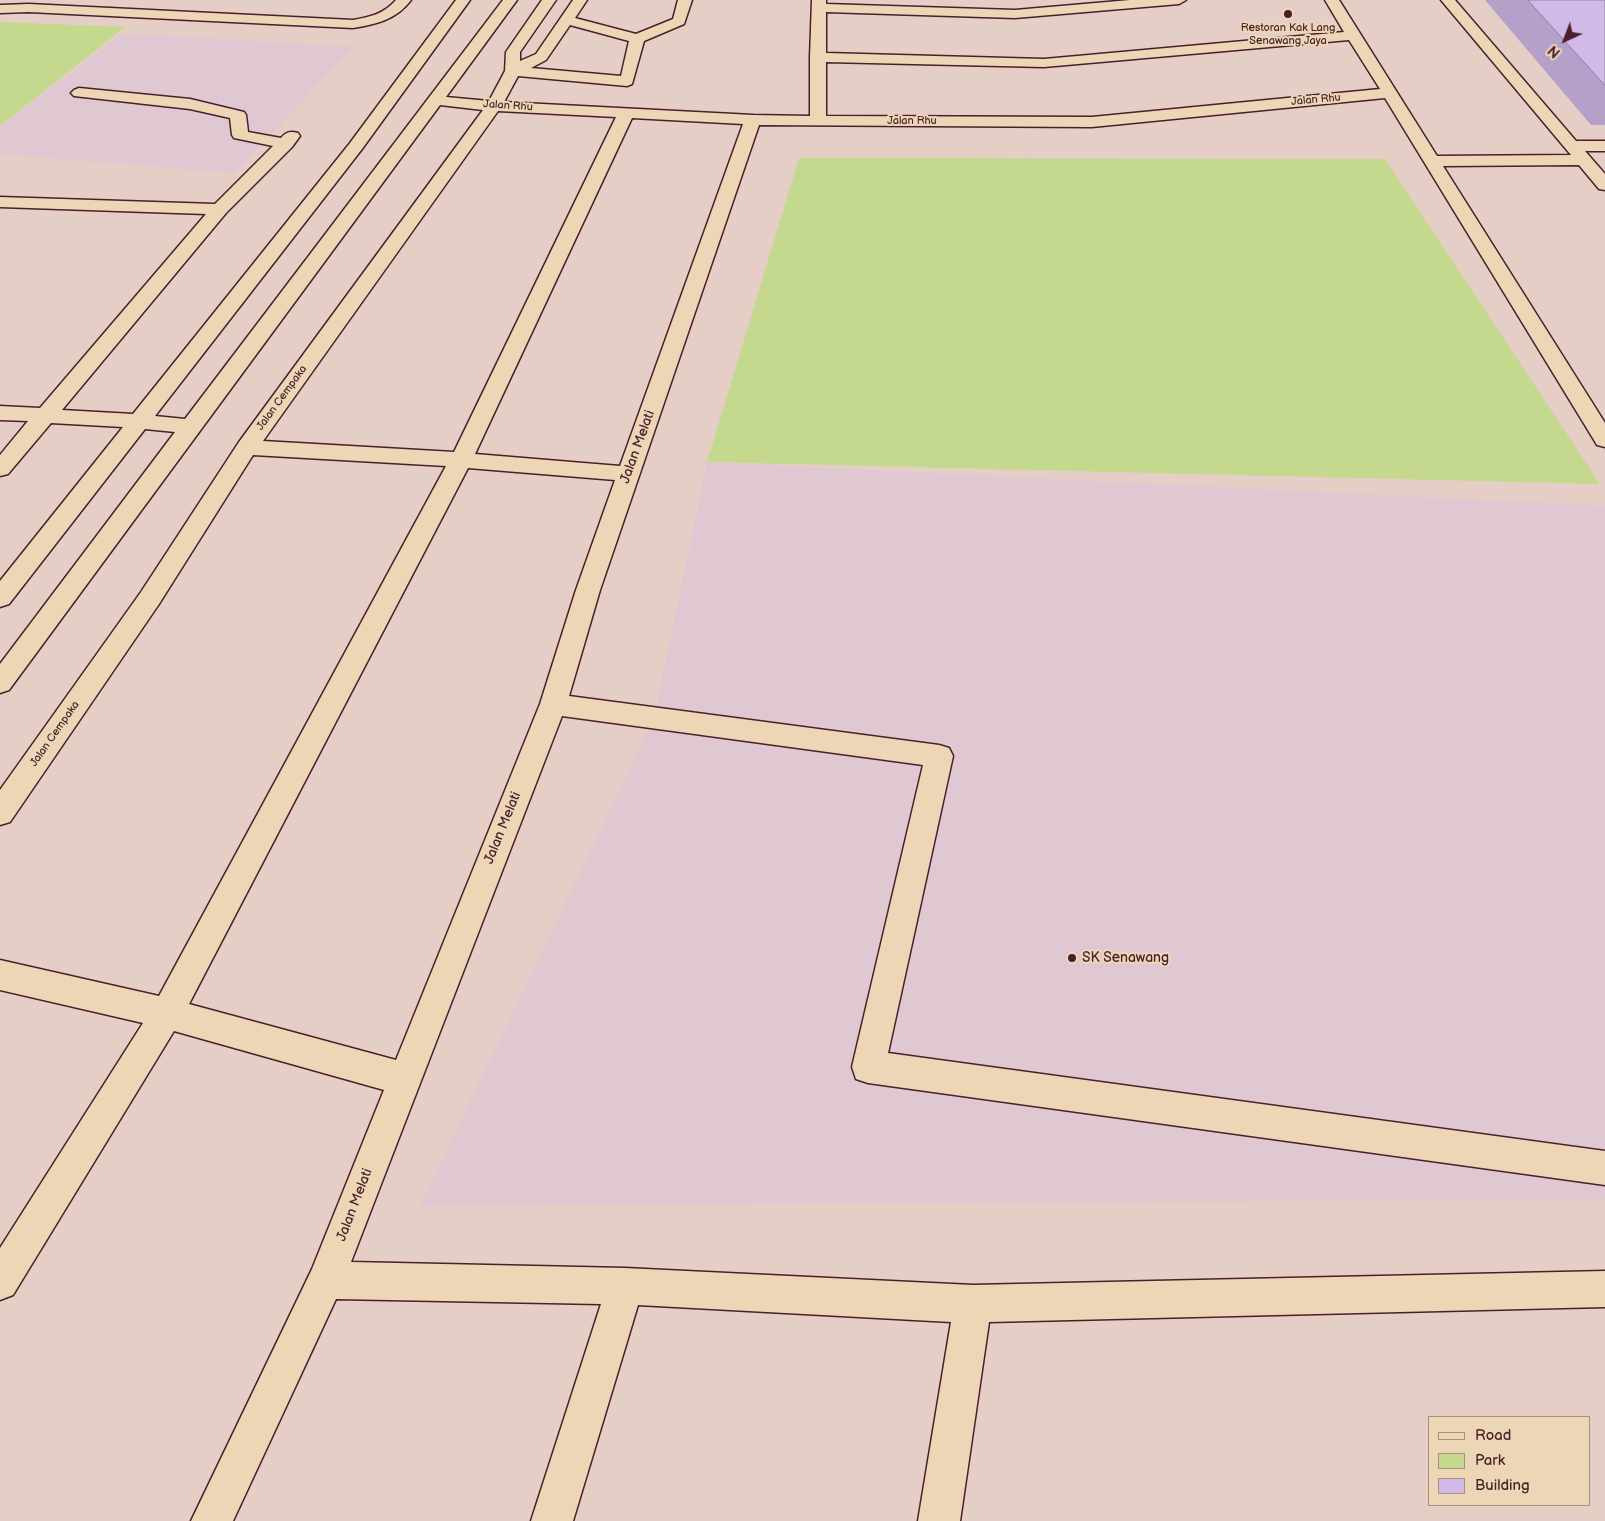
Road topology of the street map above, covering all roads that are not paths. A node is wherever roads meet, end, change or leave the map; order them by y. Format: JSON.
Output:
{"nodes":[{"id":1,"x":159,"y":0,"type":"edge"},
{"id":2,"x":404,"y":0,"type":"edge"},
{"id":3,"x":463,"y":0,"type":"edge"},
{"id":4,"x":549,"y":0,"type":"edge"},
{"id":5,"x":580,"y":0,"type":"edge"},
{"id":6,"x":685,"y":0,"type":"edge"},
{"id":7,"x":1179,"y":0,"type":"edge"},
{"id":8,"x":1332,"y":0,"type":"edge"},
{"id":9,"x":1448,"y":0,"type":"edge"},
{"id":10,"x":33,"y":4,"type":"edge"},
{"id":11,"x":516,"y":4,"type":"edge"},
{"id":12,"x":819,"y":4,"type":"edge"},
{"id":13,"x":264,"y":7,"type":"dead end"},
{"id":14,"x":0,"y":9,"type":"edge"},
{"id":15,"x":149,"y":14,"type":"junction"},
{"id":16,"x":536,"y":18,"type":"junction"},
{"id":17,"x":255,"y":20,"type":"junction"},
{"id":18,"x":567,"y":20,"type":"junction"},
{"id":19,"x":1354,"y":35,"type":"junction"},
{"id":20,"x":637,"y":39,"type":"junction"},
{"id":21,"x":817,"y":57,"type":"junction"},
{"id":22,"x":513,"y":71,"type":"junction"},
{"id":23,"x":79,"y":93,"type":"dead end"},
{"id":24,"x":1390,"y":93,"type":"junction"},
{"id":25,"x":434,"y":100,"type":"junction"},
{"id":26,"x":494,"y":106,"type":"junction"},
{"id":27,"x":626,"y":113,"type":"junction"},
{"id":28,"x":753,"y":120,"type":"junction"},
{"id":29,"x":818,"y":121,"type":"junction"},
{"id":30,"x":1571,"y":146,"type":"junction"},
{"id":31,"x":1605,"y":146,"type":"edge"},
{"id":32,"x":1432,"y":161,"type":"junction"},
{"id":33,"x":1594,"y":166,"type":"edge"},
{"id":34,"x":1605,"y":185,"type":"edge"},
{"id":35,"x":0,"y":202,"type":"edge"},
{"id":36,"x":220,"y":209,"type":"junction"},
{"id":37,"x":0,"y":413,"type":"edge"},
{"id":38,"x":46,"y":416,"type":"junction"},
{"id":39,"x":1597,"y":416,"type":"edge"},
{"id":40,"x":139,"y":421,"type":"junction"},
{"id":41,"x":191,"y":427,"type":"junction"},
{"id":42,"x":1605,"y":440,"type":"edge"},
{"id":43,"x":247,"y":447,"type":"junction"},
{"id":44,"x":461,"y":460,"type":"junction"},
{"id":45,"x":0,"y":469,"type":"edge"},
{"id":46,"x":628,"y":474,"type":"junction"},
{"id":47,"x":0,"y":598,"type":"edge"},
{"id":48,"x":0,"y":683,"type":"edge"},
{"id":49,"x":553,"y":704,"type":"junction"},
{"id":50,"x":0,"y":813,"type":"edge"},
{"id":51,"x":0,"y":975,"type":"edge"},
{"id":52,"x":167,"y":1013,"type":"junction"},
{"id":53,"x":404,"y":1078,"type":"junction"},
{"id":54,"x":1605,"y":1168,"type":"edge"},
{"id":55,"x":326,"y":1280,"type":"junction"},
{"id":56,"x":0,"y":1282,"type":"edge"},
{"id":57,"x":625,"y":1286,"type":"junction"},
{"id":58,"x":1605,"y":1289,"type":"edge"},
{"id":59,"x":974,"y":1304,"type":"junction"},
{"id":60,"x":212,"y":1521,"type":"edge"},
{"id":61,"x":552,"y":1521,"type":"edge"},
{"id":62,"x":939,"y":1521,"type":"edge"}],
"edges":[{"from":1,"to":15,"type":"street"},
{"from":2,"to":17,"type":"street"},
{"from":3,"to":40,"type":"street"},
{"from":4,"to":16,"type":"street"},
{"from":5,"to":18,"type":"street"},
{"from":6,"to":20,"type":"street"},
{"from":7,"to":12,"type":"street"},
{"from":8,"to":19,"type":"street"},
{"from":9,"to":30,"type":"street"},
{"from":10,"to":14,"type":"street"},
{"from":10,"to":15,"type":"street"},
{"from":11,"to":16,"type":"street"},
{"from":11,"to":25,"type":"street"},
{"from":12,"to":21,"type":"street"},
{"from":13,"to":17,"type":"street"},
{"from":15,"to":17,"type":"street"},
{"from":16,"to":22,"type":"street"},
{"from":18,"to":20,"type":"street"},
{"from":18,"to":22,"type":"street"},
{"from":19,"to":21,"type":"street"},
{"from":19,"to":24,"type":"street"},
{"from":20,"to":22,"type":"street"},
{"from":21,"to":29,"type":"street"},
{"from":22,"to":26,"type":"street","name":"Jalan Cempaka"},
{"from":23,"to":36,"type":"street"},
{"from":24,"to":29,"type":"street","name":"Jalan Rhu"},
{"from":24,"to":32,"type":"street"},
{"from":25,"to":26,"type":"street","name":"Jalan Rhu"},
{"from":25,"to":41,"type":"street"},
{"from":26,"to":27,"type":"street","name":"Jalan Rhu"},
{"from":26,"to":43,"type":"street","name":"Jalan Cempaka"},
{"from":27,"to":28,"type":"street","name":"Jalan Rhu"},
{"from":27,"to":44,"type":"street"},
{"from":28,"to":29,"type":"street","name":"Jalan Rhu"},
{"from":28,"to":46,"type":"street","name":"Jalan Melati"},
{"from":30,"to":31,"type":"street"},
{"from":30,"to":33,"type":"street"},
{"from":32,"to":33,"type":"street"},
{"from":32,"to":39,"type":"street"},
{"from":33,"to":34,"type":"street"},
{"from":35,"to":36,"type":"street"},
{"from":36,"to":38,"type":"street"},
{"from":37,"to":38,"type":"street"},
{"from":38,"to":40,"type":"street"},
{"from":38,"to":45,"type":"street"},
{"from":39,"to":42,"type":"street"},
{"from":40,"to":41,"type":"street"},
{"from":40,"to":47,"type":"street"},
{"from":41,"to":48,"type":"street"},
{"from":43,"to":44,"type":"street"},
{"from":43,"to":50,"type":"street","name":"Jalan Cempaka"},
{"from":44,"to":46,"type":"street"},
{"from":44,"to":52,"type":"street"},
{"from":46,"to":49,"type":"street","name":"Jalan Melati"},
{"from":49,"to":53,"type":"street","name":"Jalan Melati"},
{"from":49,"to":54,"type":"street"},
{"from":51,"to":52,"type":"street"},
{"from":52,"to":53,"type":"street"},
{"from":52,"to":56,"type":"street"},
{"from":53,"to":55,"type":"street","name":"Jalan Melati"},
{"from":55,"to":57,"type":"street"},
{"from":55,"to":60,"type":"street","name":"Jalan Melati"},
{"from":57,"to":59,"type":"street"},
{"from":57,"to":61,"type":"street"},
{"from":58,"to":59,"type":"street"},
{"from":59,"to":62,"type":"street"}]}
